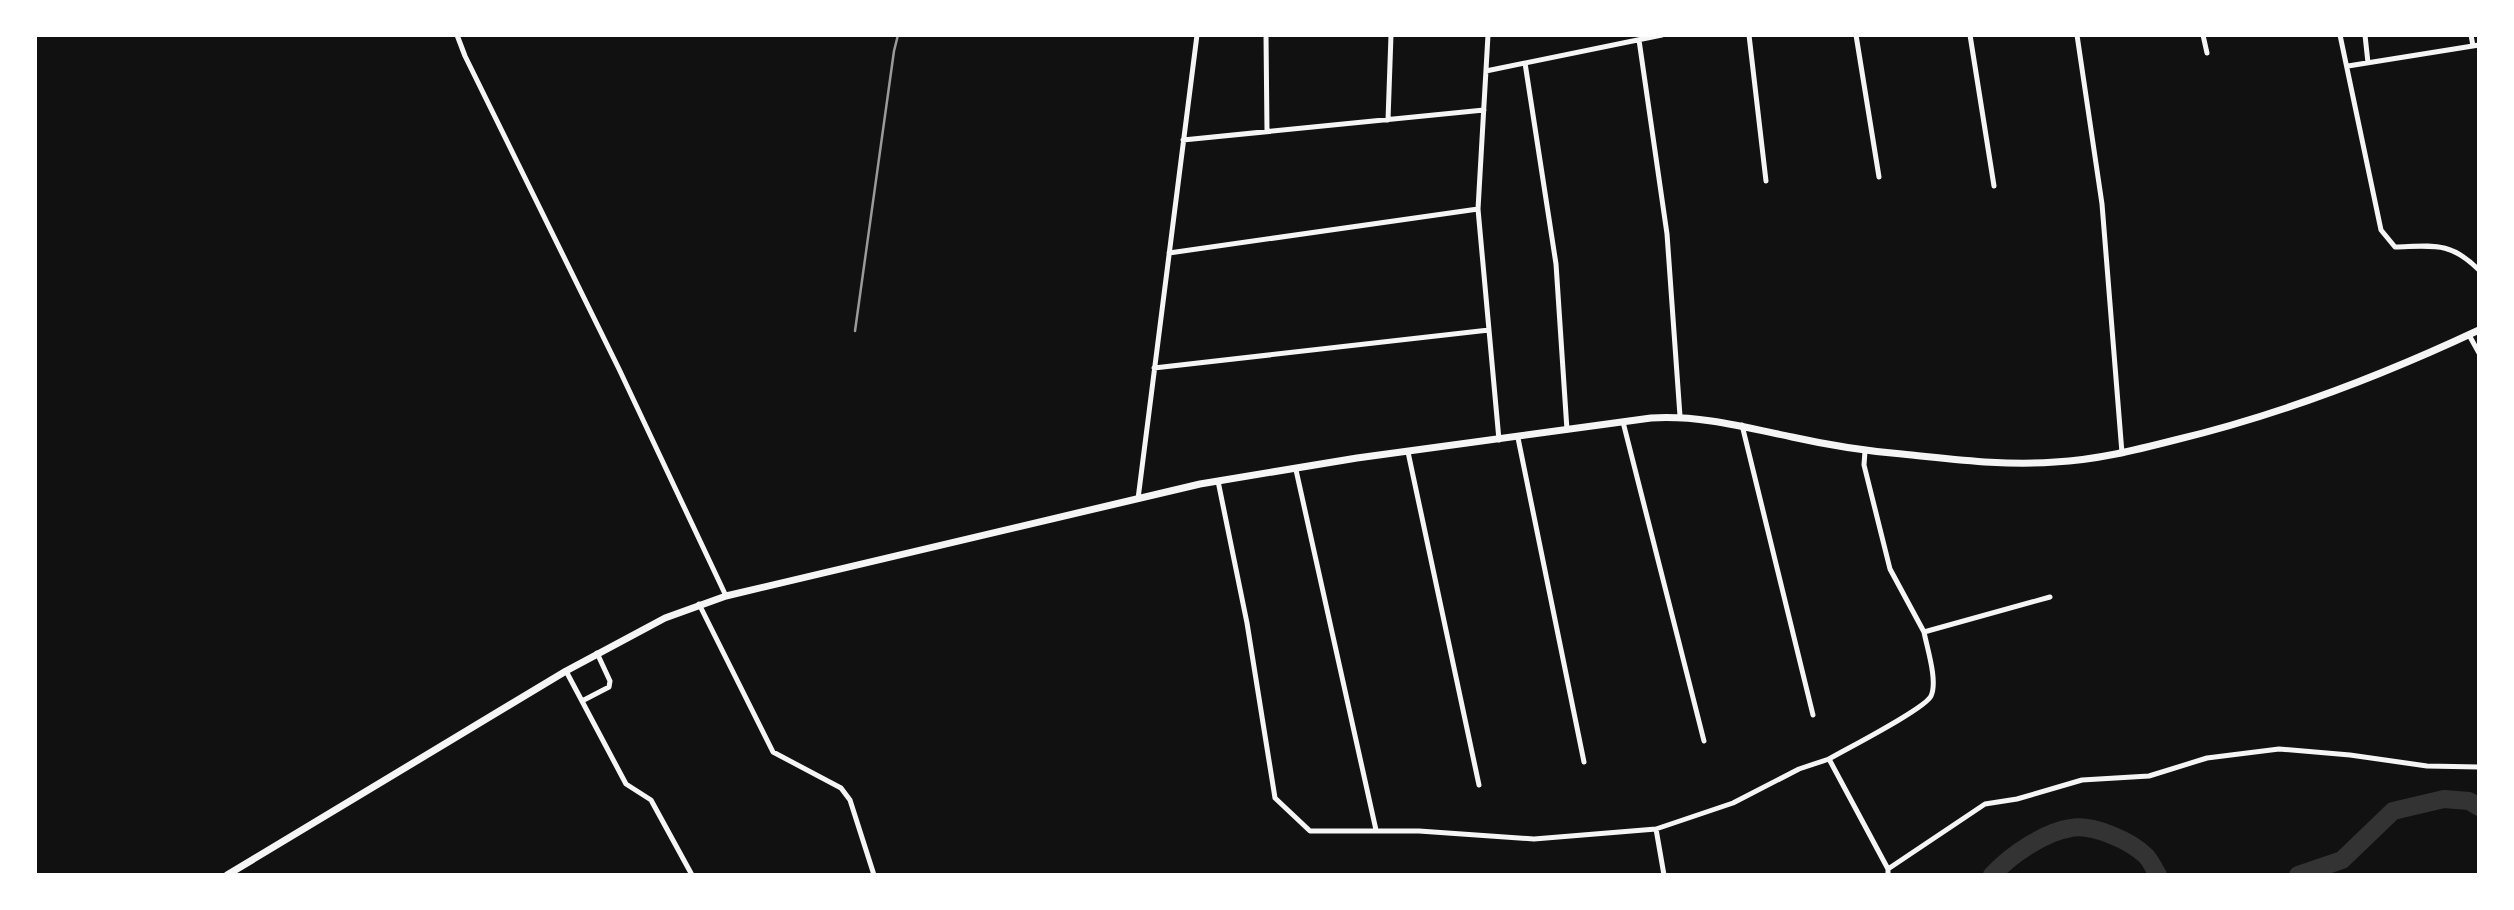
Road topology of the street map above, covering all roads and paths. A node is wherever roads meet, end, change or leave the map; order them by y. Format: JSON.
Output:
{"nodes":[{"id":1,"x":457,"y":35,"type":"edge"},
{"id":2,"x":1197,"y":35,"type":"edge"},
{"id":3,"x":1266,"y":35,"type":"edge"},
{"id":4,"x":1391,"y":35,"type":"edge"},
{"id":5,"x":1488,"y":35,"type":"edge"},
{"id":6,"x":1662,"y":35,"type":"edge"},
{"id":7,"x":1749,"y":35,"type":"edge"},
{"id":8,"x":1856,"y":35,"type":"edge"},
{"id":9,"x":1970,"y":35,"type":"edge"},
{"id":10,"x":2077,"y":35,"type":"edge"},
{"id":11,"x":2203,"y":35,"type":"edge"},
{"id":12,"x":2340,"y":35,"type":"edge"},
{"id":13,"x":2365,"y":35,"type":"edge"},
{"id":14,"x":2471,"y":35,"type":"edge"},
{"id":15,"x":1639,"y":40,"type":"junction"},
{"id":16,"x":2476,"y":46,"type":"edge"},
{"id":17,"x":2207,"y":53,"type":"dead end"},
{"id":18,"x":1525,"y":63,"type":"junction"},
{"id":19,"x":2368,"y":63,"type":"junction"},
{"id":20,"x":2348,"y":66,"type":"junction"},
{"id":21,"x":1486,"y":71,"type":"junction"},
{"id":22,"x":1484,"y":110,"type":"junction"},
{"id":23,"x":1388,"y":120,"type":"junction"},
{"id":24,"x":1267,"y":132,"type":"junction"},
{"id":25,"x":1183,"y":140,"type":"junction"},
{"id":26,"x":1879,"y":177,"type":"dead end"},
{"id":27,"x":1766,"y":181,"type":"dead end"},
{"id":28,"x":1994,"y":186,"type":"dead end"},
{"id":29,"x":1478,"y":209,"type":"junction"},
{"id":30,"x":1169,"y":253,"type":"junction"},
{"id":31,"x":2479,"y":270,"type":"edge"},
{"id":32,"x":1489,"y":330,"type":"junction"},
{"id":33,"x":2479,"y":330,"type":"edge"},
{"id":34,"x":2469,"y":335,"type":"junction"},
{"id":35,"x":2479,"y":353,"type":"edge"},
{"id":36,"x":1154,"y":368,"type":"junction"},
{"id":37,"x":1680,"y":416,"type":"junction"},
{"id":38,"x":1623,"y":422,"type":"junction"},
{"id":39,"x":1742,"y":425,"type":"junction"},
{"id":40,"x":1567,"y":430,"type":"junction"},
{"id":41,"x":1518,"y":438,"type":"junction"},
{"id":42,"x":1499,"y":440,"type":"junction"},
{"id":43,"x":1865,"y":451,"type":"junction"},
{"id":44,"x":1408,"y":452,"type":"junction"},
{"id":45,"x":2122,"y":453,"type":"junction"},
{"id":46,"x":1296,"y":470,"type":"junction"},
{"id":47,"x":1218,"y":481,"type":"junction"},
{"id":48,"x":1138,"y":499,"type":"junction"},
{"id":49,"x":726,"y":596,"type":"junction"},
{"id":50,"x":2050,"y":597,"type":"dead end"},
{"id":51,"x":699,"y":604,"type":"junction"},
{"id":52,"x":1924,"y":632,"type":"junction"},
{"id":53,"x":597,"y":653,"type":"junction"},
{"id":54,"x":566,"y":671,"type":"junction"},
{"id":55,"x":582,"y":701,"type":"junction"},
{"id":56,"x":1813,"y":715,"type":"dead end"},
{"id":57,"x":1704,"y":741,"type":"dead end"},
{"id":58,"x":1829,"y":759,"type":"junction"},
{"id":59,"x":1584,"y":762,"type":"dead end"},
{"id":60,"x":2479,"y":767,"type":"edge"},
{"id":61,"x":1479,"y":785,"type":"dead end"},
{"id":62,"x":1656,"y":829,"type":"junction"},
{"id":63,"x":1376,"y":831,"type":"junction"},
{"id":64,"x":1888,"y":872,"type":"edge"},
{"id":65,"x":227,"y":875,"type":"edge"},
{"id":66,"x":692,"y":875,"type":"edge"},
{"id":67,"x":874,"y":875,"type":"edge"},
{"id":68,"x":1664,"y":875,"type":"edge"}],
"edges":[{"from":1,"to":49,"type":"street"},
{"from":2,"to":25,"type":"street"},
{"from":3,"to":24,"type":"street"},
{"from":4,"to":23,"type":"street"},
{"from":5,"to":21,"type":"street"},
{"from":6,"to":15,"type":"street"},
{"from":7,"to":27,"type":"street"},
{"from":8,"to":26,"type":"street"},
{"from":9,"to":28,"type":"street"},
{"from":10,"to":45,"type":"street"},
{"from":11,"to":17,"type":"street"},
{"from":12,"to":20,"type":"street"},
{"from":13,"to":19,"type":"street"},
{"from":14,"to":16,"type":"street"},
{"from":15,"to":18,"type":"street"},
{"from":15,"to":37,"type":"street"},
{"from":16,"to":19,"type":"street"},
{"from":18,"to":21,"type":"street"},
{"from":18,"to":40,"type":"street"},
{"from":19,"to":20,"type":"street"},
{"from":20,"to":31,"type":"street"},
{"from":21,"to":22,"type":"street"},
{"from":22,"to":23,"type":"street"},
{"from":22,"to":29,"type":"street"},
{"from":23,"to":24,"type":"street"},
{"from":24,"to":25,"type":"street"},
{"from":25,"to":30,"type":"street"},
{"from":29,"to":30,"type":"street"},
{"from":29,"to":32,"type":"street"},
{"from":30,"to":36,"type":"street"},
{"from":32,"to":36,"type":"street"},
{"from":32,"to":42,"type":"street"},
{"from":33,"to":34,"type":"main road"},
{"from":34,"to":35,"type":"street"},
{"from":34,"to":45,"type":"main road"},
{"from":36,"to":48,"type":"street"},
{"from":37,"to":38,"type":"main road"},
{"from":37,"to":39,"type":"main road"},
{"from":38,"to":40,"type":"main road"},
{"from":38,"to":57,"type":"street"},
{"from":39,"to":43,"type":"main road"},
{"from":39,"to":56,"type":"street"},
{"from":40,"to":41,"type":"main road"},
{"from":41,"to":42,"type":"main road"},
{"from":41,"to":59,"type":"street"},
{"from":42,"to":44,"type":"main road"},
{"from":43,"to":45,"type":"main road"},
{"from":43,"to":52,"type":"street"},
{"from":44,"to":46,"type":"main road"},
{"from":44,"to":61,"type":"street"},
{"from":46,"to":47,"type":"main road"},
{"from":46,"to":63,"type":"street"},
{"from":47,"to":48,"type":"main road"},
{"from":47,"to":63,"type":"street"},
{"from":48,"to":49,"type":"main road"},
{"from":49,"to":51,"type":"main road"},
{"from":50,"to":52,"type":"street"},
{"from":51,"to":53,"type":"main road"},
{"from":51,"to":67,"type":"street"},
{"from":52,"to":58,"type":"street"},
{"from":53,"to":54,"type":"main road"},
{"from":53,"to":55,"type":"street"},
{"from":54,"to":55,"type":"street"},
{"from":54,"to":65,"type":"main road"},
{"from":55,"to":66,"type":"street"},
{"from":58,"to":62,"type":"street"},
{"from":58,"to":64,"type":"street"},
{"from":60,"to":64,"type":"street"},
{"from":62,"to":63,"type":"street"},
{"from":62,"to":68,"type":"street"}]}
